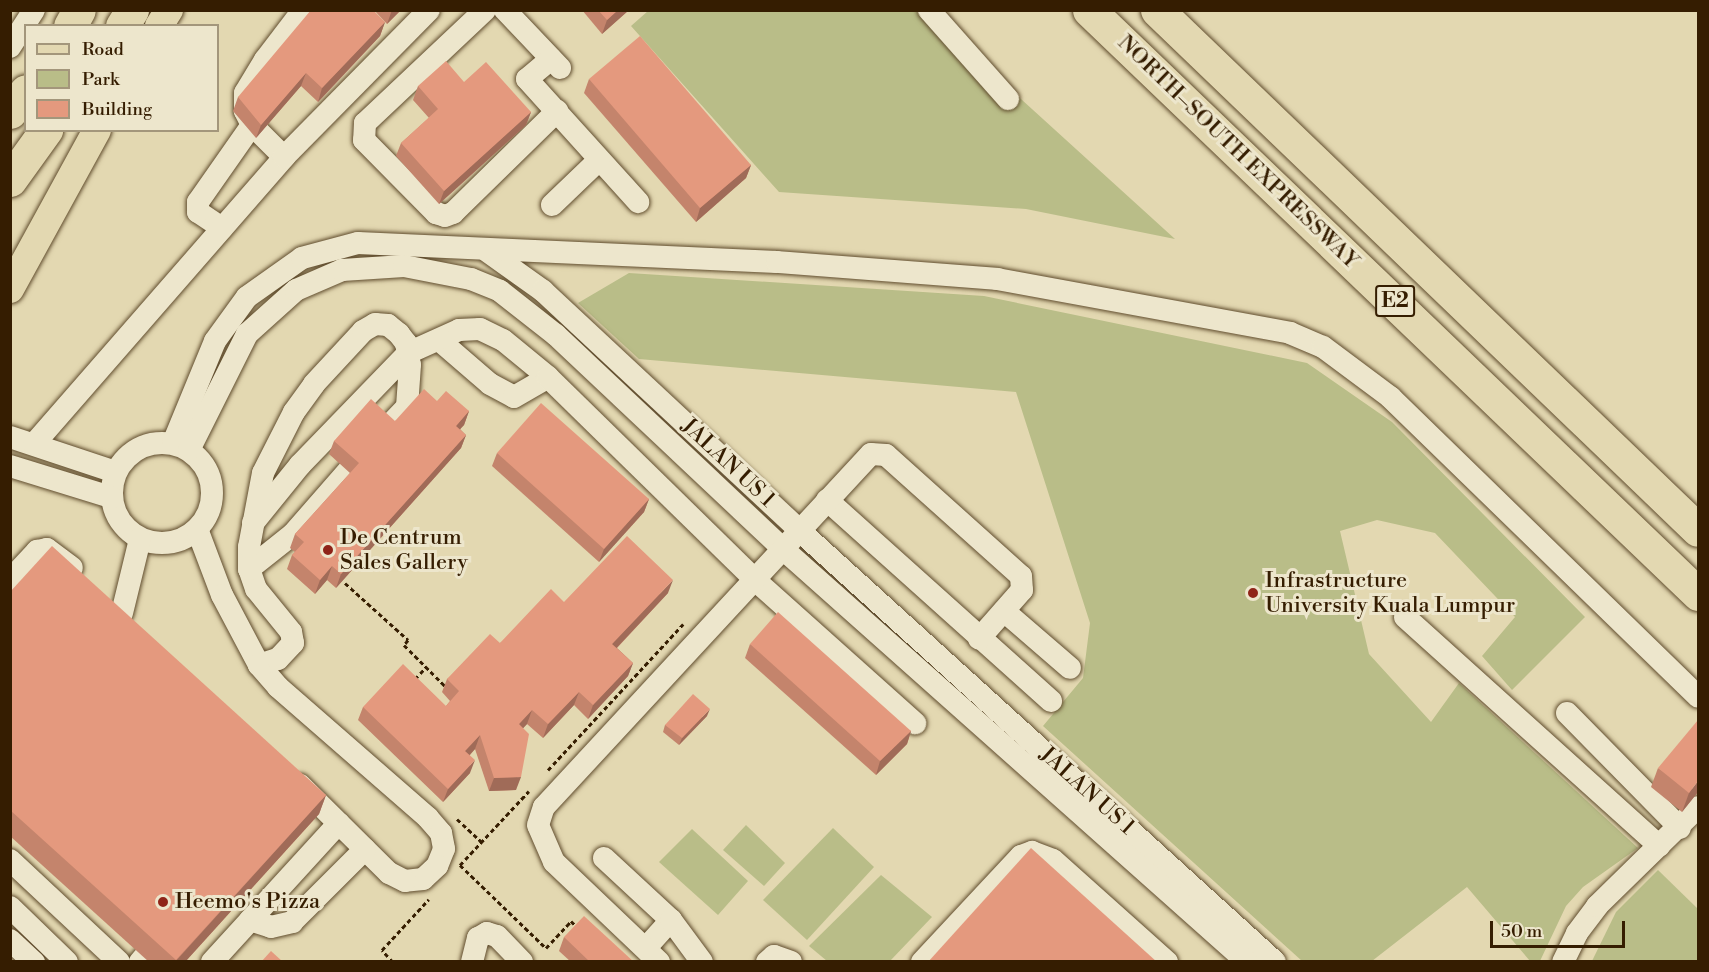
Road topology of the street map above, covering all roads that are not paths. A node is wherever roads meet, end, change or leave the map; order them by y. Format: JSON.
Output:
{"nodes":[{"id":1,"x":34,"y":10,"type":"edge"},
{"id":2,"x":79,"y":10,"type":"edge"},
{"id":3,"x":132,"y":10,"type":"edge"},
{"id":4,"x":170,"y":10,"type":"edge"},
{"id":5,"x":303,"y":10,"type":"edge"},
{"id":6,"x":429,"y":10,"type":"edge"},
{"id":7,"x":485,"y":10,"type":"edge"},
{"id":8,"x":505,"y":10,"type":"edge"},
{"id":9,"x":929,"y":10,"type":"edge"},
{"id":10,"x":1089,"y":10,"type":"edge"},
{"id":11,"x":1156,"y":10,"type":"edge"},
{"id":12,"x":25,"y":24,"type":"edge"},
{"id":13,"x":71,"y":24,"type":"edge"},
{"id":14,"x":123,"y":24,"type":"edge"},
{"id":15,"x":160,"y":24,"type":"edge"},
{"id":16,"x":24,"y":25,"type":"edge"},
{"id":17,"x":10,"y":47,"type":"edge"},
{"id":18,"x":24,"y":94,"type":"edge"},
{"id":19,"x":1008,"y":99,"type":"dead end"},
{"id":20,"x":557,"y":111,"type":"junction"},
{"id":21,"x":10,"y":112,"type":"edge"},
{"id":22,"x":252,"y":125,"type":"junction"},
{"id":23,"x":45,"y":132,"type":"edge"},
{"id":24,"x":96,"y":132,"type":"edge"},
{"id":25,"x":284,"y":157,"type":"junction"},
{"id":26,"x":599,"y":160,"type":"junction"},
{"id":27,"x":10,"y":180,"type":"edge"},
{"id":28,"x":638,"y":202,"type":"dead end"},
{"id":29,"x":552,"y":205,"type":"dead end"},
{"id":30,"x":222,"y":228,"type":"junction"},
{"id":31,"x":486,"y":250,"type":"junction"},
{"id":32,"x":10,"y":290,"type":"edge"},
{"id":33,"x":439,"y":340,"type":"junction"},
{"id":34,"x":408,"y":353,"type":"junction"},
{"id":35,"x":548,"y":376,"type":"junction"},
{"id":36,"x":385,"y":430,"type":"edge"},
{"id":37,"x":10,"y":437,"type":"edge"},
{"id":38,"x":278,"y":443,"type":"junction"},
{"id":39,"x":34,"y":444,"type":"junction"},
{"id":40,"x":181,"y":447,"type":"junction"},
{"id":41,"x":300,"y":465,"type":"junction"},
{"id":42,"x":10,"y":466,"type":"edge"},
{"id":43,"x":348,"y":471,"type":"edge"},
{"id":44,"x":116,"y":472,"type":"junction"},
{"id":45,"x":111,"y":497,"type":"junction"},
{"id":46,"x":827,"y":500,"type":"junction"},
{"id":47,"x":253,"y":523,"type":"junction"},
{"id":48,"x":197,"y":529,"type":"junction"},
{"id":49,"x":1698,"y":530,"type":"edge"},
{"id":50,"x":800,"y":531,"type":"junction"},
{"id":51,"x":140,"y":539,"type":"junction"},
{"id":52,"x":783,"y":549,"type":"junction"},
{"id":53,"x":249,"y":569,"type":"junction"},
{"id":54,"x":10,"y":580,"type":"edge"},
{"id":55,"x":755,"y":580,"type":"junction"},
{"id":56,"x":1698,"y":594,"type":"edge"},
{"id":57,"x":105,"y":598,"type":"junction"},
{"id":58,"x":1004,"y":611,"type":"junction"},
{"id":59,"x":1405,"y":617,"type":"dead end"},
{"id":60,"x":139,"y":628,"type":"edge"},
{"id":61,"x":979,"y":639,"type":"junction"},
{"id":62,"x":259,"y":665,"type":"junction"},
{"id":63,"x":1070,"y":668,"type":"dead end"},
{"id":64,"x":1698,"y":697,"type":"edge"},
{"id":65,"x":1050,"y":701,"type":"dead end"},
{"id":66,"x":1567,"y":713,"type":"dead end"},
{"id":67,"x":915,"y":723,"type":"dead end"},
{"id":68,"x":286,"y":775,"type":"edge"},
{"id":69,"x":1698,"y":807,"type":"edge"},
{"id":70,"x":339,"y":823,"type":"junction"},
{"id":71,"x":1680,"y":828,"type":"junction"},
{"id":72,"x":1659,"y":846,"type":"junction"},
{"id":73,"x":365,"y":849,"type":"junction"},
{"id":74,"x":604,"y":858,"type":"dead end"},
{"id":75,"x":10,"y":860,"type":"edge"},
{"id":76,"x":42,"y":890,"type":"junction"},
{"id":77,"x":13,"y":916,"type":"edge"},
{"id":78,"x":250,"y":920,"type":"junction"},
{"id":79,"x":671,"y":920,"type":"junction"},
{"id":80,"x":10,"y":940,"type":"edge"},
{"id":81,"x":652,"y":955,"type":"edge"},
{"id":82,"x":34,"y":962,"type":"edge"},
{"id":83,"x":67,"y":962,"type":"edge"},
{"id":84,"x":119,"y":962,"type":"edge"},
{"id":85,"x":212,"y":962,"type":"edge"},
{"id":86,"x":472,"y":962,"type":"edge"},
{"id":87,"x":522,"y":962,"type":"edge"},
{"id":88,"x":702,"y":962,"type":"edge"},
{"id":89,"x":767,"y":962,"type":"edge"},
{"id":90,"x":791,"y":962,"type":"edge"},
{"id":91,"x":922,"y":962,"type":"edge"},
{"id":92,"x":1167,"y":962,"type":"edge"},
{"id":93,"x":1246,"y":962,"type":"edge"},
{"id":94,"x":1275,"y":962,"type":"edge"},
{"id":95,"x":1563,"y":962,"type":"edge"}],
"edges":[{"from":1,"to":12,"type":"street"},
{"from":2,"to":13,"type":"highway"},
{"from":3,"to":14,"type":"highway"},
{"from":4,"to":15,"type":"main road"},
{"from":5,"to":22,"type":"street"},
{"from":6,"to":25,"type":"street"},
{"from":7,"to":20,"type":"street"},
{"from":8,"to":20,"type":"street"},
{"from":9,"to":19,"type":"street"},
{"from":10,"to":56,"type":"highway","name":"NORTH–SOUTH EXPRESSWAY","number":"E2"},
{"from":11,"to":49,"type":"highway","name":"NORTH–SOUTH EXPRESSWAY","number":"E2"},
{"from":16,"to":17,"type":"street"},
{"from":18,"to":21,"type":"highway"},
{"from":20,"to":26,"type":"street"},
{"from":22,"to":25,"type":"street"},
{"from":22,"to":30,"type":"street"},
{"from":23,"to":27,"type":"highway"},
{"from":24,"to":32,"type":"main road"},
{"from":25,"to":30,"type":"street"},
{"from":26,"to":28,"type":"street"},
{"from":26,"to":29,"type":"street"},
{"from":30,"to":39,"type":"street"},
{"from":31,"to":40,"type":"street"},
{"from":31,"to":50,"type":"street","name":"JALAN US 1"},
{"from":31,"to":64,"type":"street"},
{"from":33,"to":34,"type":"street"},
{"from":33,"to":35,"type":"street"},
{"from":33,"to":35,"type":"street"},
{"from":34,"to":36,"type":"street"},
{"from":34,"to":38,"type":"street"},
{"from":34,"to":41,"type":"street"},
{"from":35,"to":55,"type":"street"},
{"from":37,"to":39,"type":"street"},
{"from":38,"to":41,"type":"street"},
{"from":38,"to":47,"type":"street"},
{"from":39,"to":44,"type":"street"},
{"from":40,"to":44,"type":"street"},
{"from":40,"to":48,"type":"street"},
{"from":40,"to":52,"type":"street","name":"JALAN US 1"},
{"from":41,"to":47,"type":"street"},
{"from":42,"to":45,"type":"street"},
{"from":43,"to":53,"type":"street"},
{"from":44,"to":45,"type":"street"},
{"from":45,"to":51,"type":"street"},
{"from":46,"to":50,"type":"street"},
{"from":46,"to":58,"type":"street"},
{"from":46,"to":61,"type":"street"},
{"from":47,"to":53,"type":"street"},
{"from":48,"to":51,"type":"street"},
{"from":48,"to":62,"type":"street"},
{"from":50,"to":52,"type":"street"},
{"from":50,"to":94,"type":"street","name":"JALAN US 1"},
{"from":51,"to":57,"type":"street"},
{"from":52,"to":55,"type":"street"},
{"from":52,"to":93,"type":"street","name":"JALAN US 1"},
{"from":53,"to":62,"type":"street"},
{"from":54,"to":57,"type":"street"},
{"from":55,"to":67,"type":"street"},
{"from":55,"to":81,"type":"street"},
{"from":57,"to":60,"type":"street"},
{"from":58,"to":61,"type":"street"},
{"from":58,"to":63,"type":"street"},
{"from":59,"to":72,"type":"street"},
{"from":61,"to":65,"type":"street"},
{"from":62,"to":73,"type":"street"},
{"from":66,"to":71,"type":"street"},
{"from":68,"to":70,"type":"street"},
{"from":69,"to":71,"type":"street"},
{"from":70,"to":73,"type":"street"},
{"from":70,"to":78,"type":"street"},
{"from":71,"to":72,"type":"street"},
{"from":72,"to":95,"type":"street"},
{"from":73,"to":78,"type":"street"},
{"from":74,"to":79,"type":"street"},
{"from":75,"to":76,"type":"street"},
{"from":76,"to":77,"type":"street"},
{"from":76,"to":84,"type":"street"},
{"from":77,"to":83,"type":"street"},
{"from":78,"to":85,"type":"street"},
{"from":79,"to":81,"type":"street"},
{"from":79,"to":88,"type":"street"},
{"from":80,"to":82,"type":"street"},
{"from":86,"to":87,"type":"street"},
{"from":89,"to":90,"type":"street"},
{"from":91,"to":92,"type":"street"}]}
